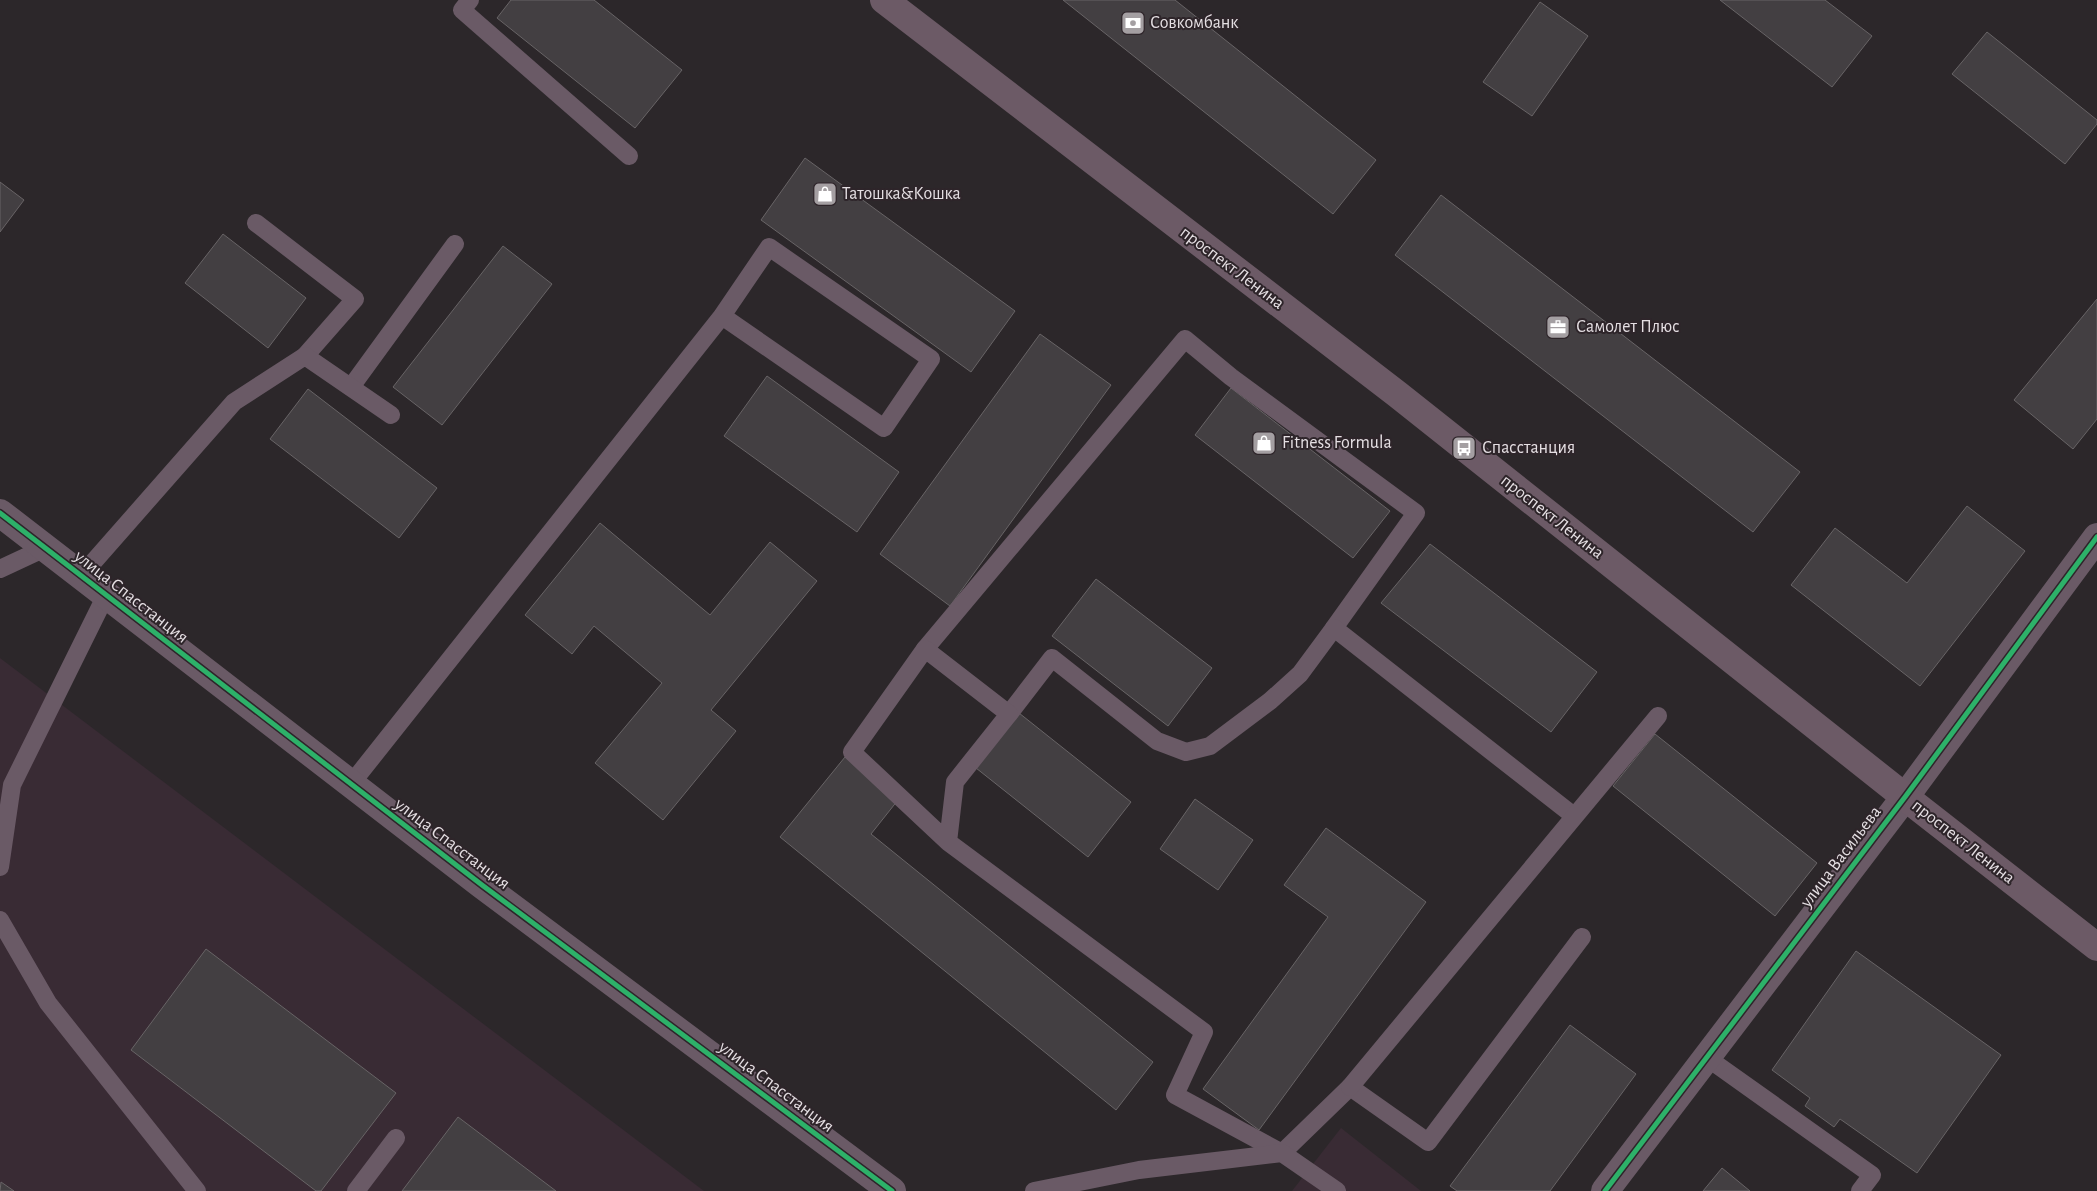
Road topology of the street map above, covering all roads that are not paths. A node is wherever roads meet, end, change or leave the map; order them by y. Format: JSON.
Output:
{"nodes":[{"id":1,"x":470,"y":0,"type":"edge"},
{"id":2,"x":884,"y":0,"type":"edge"},
{"id":3,"x":629,"y":156,"type":"dead end"},
{"id":4,"x":256,"y":223,"type":"dead end"},
{"id":5,"x":455,"y":244,"type":"dead end"},
{"id":6,"x":722,"y":316,"type":"junction"},
{"id":7,"x":305,"y":356,"type":"junction"},
{"id":8,"x":351,"y":387,"type":"junction"},
{"id":9,"x":391,"y":415,"type":"dead end"},
{"id":10,"x":0,"y":514,"type":"edge"},
{"id":11,"x":2097,"y":537,"type":"edge"},
{"id":12,"x":45,"y":548,"type":"junction"},
{"id":13,"x":0,"y":569,"type":"edge"},
{"id":14,"x":81,"y":576,"type":"junction"},
{"id":15,"x":106,"y":594,"type":"junction"},
{"id":16,"x":1334,"y":628,"type":"junction"},
{"id":17,"x":925,"y":649,"type":"junction"},
{"id":18,"x":1009,"y":714,"type":"junction"},
{"id":19,"x":1658,"y":716,"type":"dead end"},
{"id":20,"x":351,"y":784,"type":"junction"},
{"id":21,"x":1904,"y":796,"type":"junction"},
{"id":22,"x":1574,"y":816,"type":"junction"},
{"id":23,"x":948,"y":842,"type":"junction"},
{"id":24,"x":0,"y":868,"type":"edge"},
{"id":25,"x":0,"y":920,"type":"edge"},
{"id":26,"x":1582,"y":936,"type":"dead end"},
{"id":27,"x":2097,"y":947,"type":"edge"},
{"id":28,"x":1706,"y":1057,"type":"junction"},
{"id":29,"x":1350,"y":1087,"type":"junction"},
{"id":30,"x":396,"y":1138,"type":"dead end"},
{"id":31,"x":1282,"y":1153,"type":"junction"},
{"id":32,"x":197,"y":1191,"type":"edge"},
{"id":33,"x":356,"y":1191,"type":"edge"},
{"id":34,"x":892,"y":1191,"type":"edge"},
{"id":35,"x":1034,"y":1191,"type":"edge"},
{"id":36,"x":1337,"y":1191,"type":"edge"},
{"id":37,"x":1604,"y":1191,"type":"edge"},
{"id":38,"x":1860,"y":1191,"type":"edge"}],
"edges":[{"from":1,"to":3,"type":"lane"},
{"from":2,"to":21,"type":"main road","name":"проспект Ленина"},
{"from":4,"to":7,"type":"lane"},
{"from":5,"to":8,"type":"lane"},
{"from":6,"to":6,"type":"lane"},
{"from":6,"to":20,"type":"lane"},
{"from":7,"to":8,"type":"lane"},
{"from":7,"to":14,"type":"lane"},
{"from":8,"to":9,"type":"lane"},
{"from":10,"to":12,"type":"street","name":"улица Спасстанция"},
{"from":11,"to":21,"type":"street","name":"улица Васильева"},
{"from":12,"to":13,"type":"lane"},
{"from":12,"to":14,"type":"street","name":"улица Спасстанция"},
{"from":14,"to":15,"type":"street","name":"улица Спасстанция"},
{"from":15,"to":20,"type":"street","name":"улица Спасстанция"},
{"from":15,"to":24,"type":"lane"},
{"from":16,"to":17,"type":"lane"},
{"from":16,"to":18,"type":"lane"},
{"from":16,"to":22,"type":"lane"},
{"from":17,"to":18,"type":"lane"},
{"from":17,"to":23,"type":"lane"},
{"from":18,"to":23,"type":"lane"},
{"from":19,"to":22,"type":"lane"},
{"from":20,"to":34,"type":"street","name":"улица Спасстанция"},
{"from":21,"to":27,"type":"main road","name":"проспект Ленина"},
{"from":21,"to":28,"type":"street","name":"улица Васильева"},
{"from":22,"to":29,"type":"lane"},
{"from":23,"to":31,"type":"lane"},
{"from":25,"to":32,"type":"lane"},
{"from":26,"to":29,"type":"lane"},
{"from":28,"to":37,"type":"street","name":"улица Васильева"},
{"from":28,"to":38,"type":"lane"},
{"from":29,"to":31,"type":"lane"},
{"from":30,"to":33,"type":"lane"},
{"from":31,"to":35,"type":"lane"},
{"from":31,"to":36,"type":"lane"}]}
